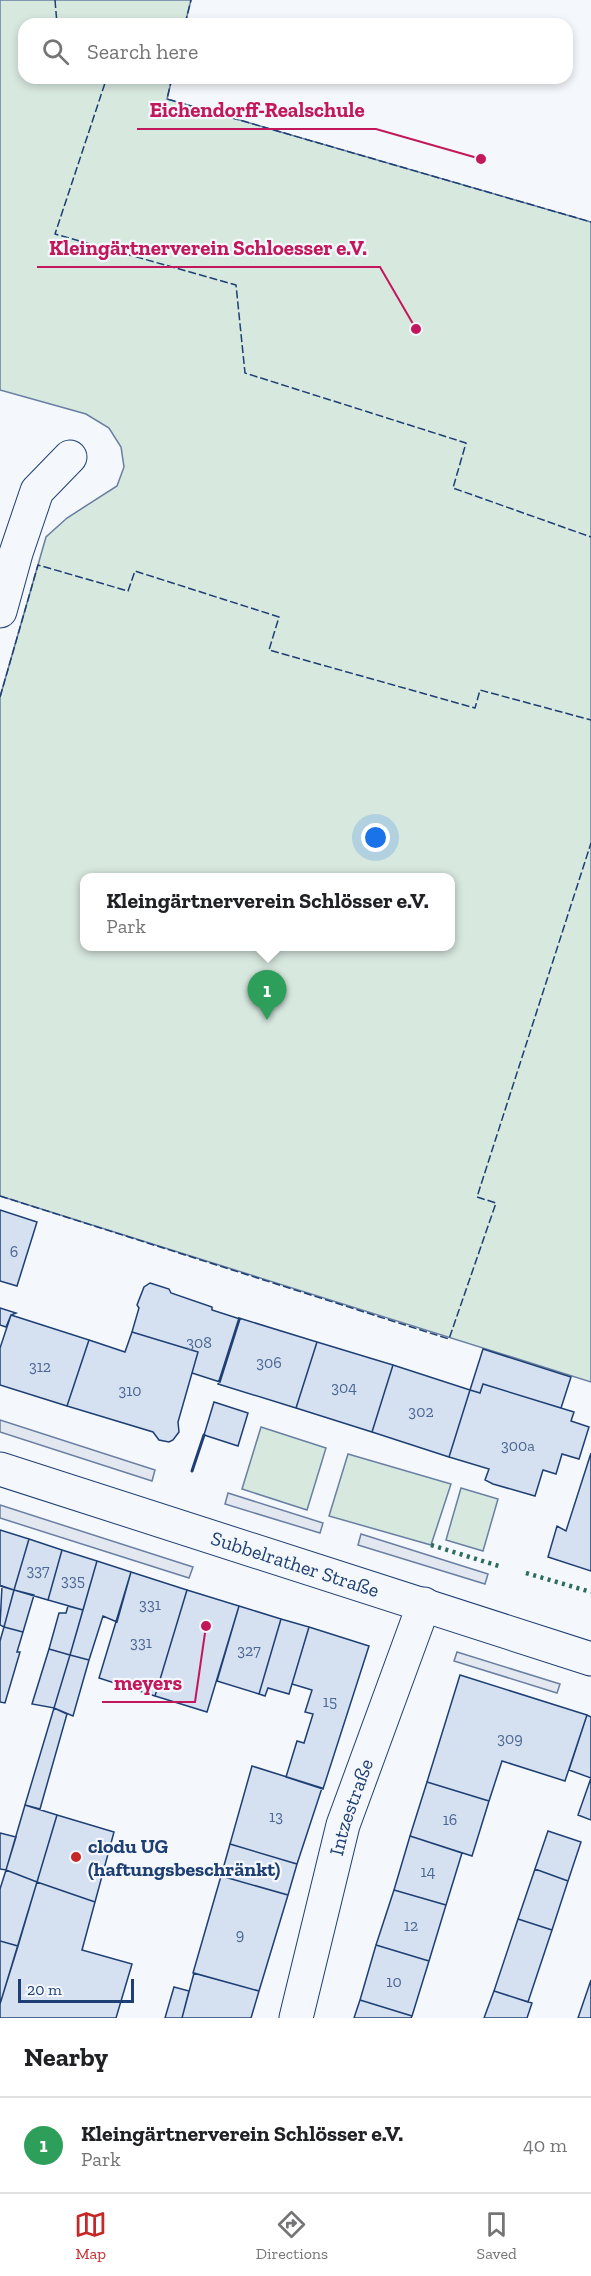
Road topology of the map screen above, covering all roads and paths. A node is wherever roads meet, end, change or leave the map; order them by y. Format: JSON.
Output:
{"nodes":[{"id":1,"x":70,"y":457,"type":"dead end"},
{"id":2,"x":0,"y":611,"type":"edge"},
{"id":3,"x":0,"y":1468,"type":"edge"},
{"id":4,"x":424,"y":1604,"type":"junction"},
{"id":5,"x":591,"y":1659,"type":"edge"},
{"id":6,"x":296,"y":2018,"type":"edge"}],
"edges":[{"from":1,"to":2,"type":"main road"},
{"from":3,"to":4,"type":"main road","name":"Subbelrather Straße"},
{"from":4,"to":5,"type":"main road","name":"Subbelrather Straße"},
{"from":4,"to":6,"type":"main road","name":"Intzestraße"}]}
